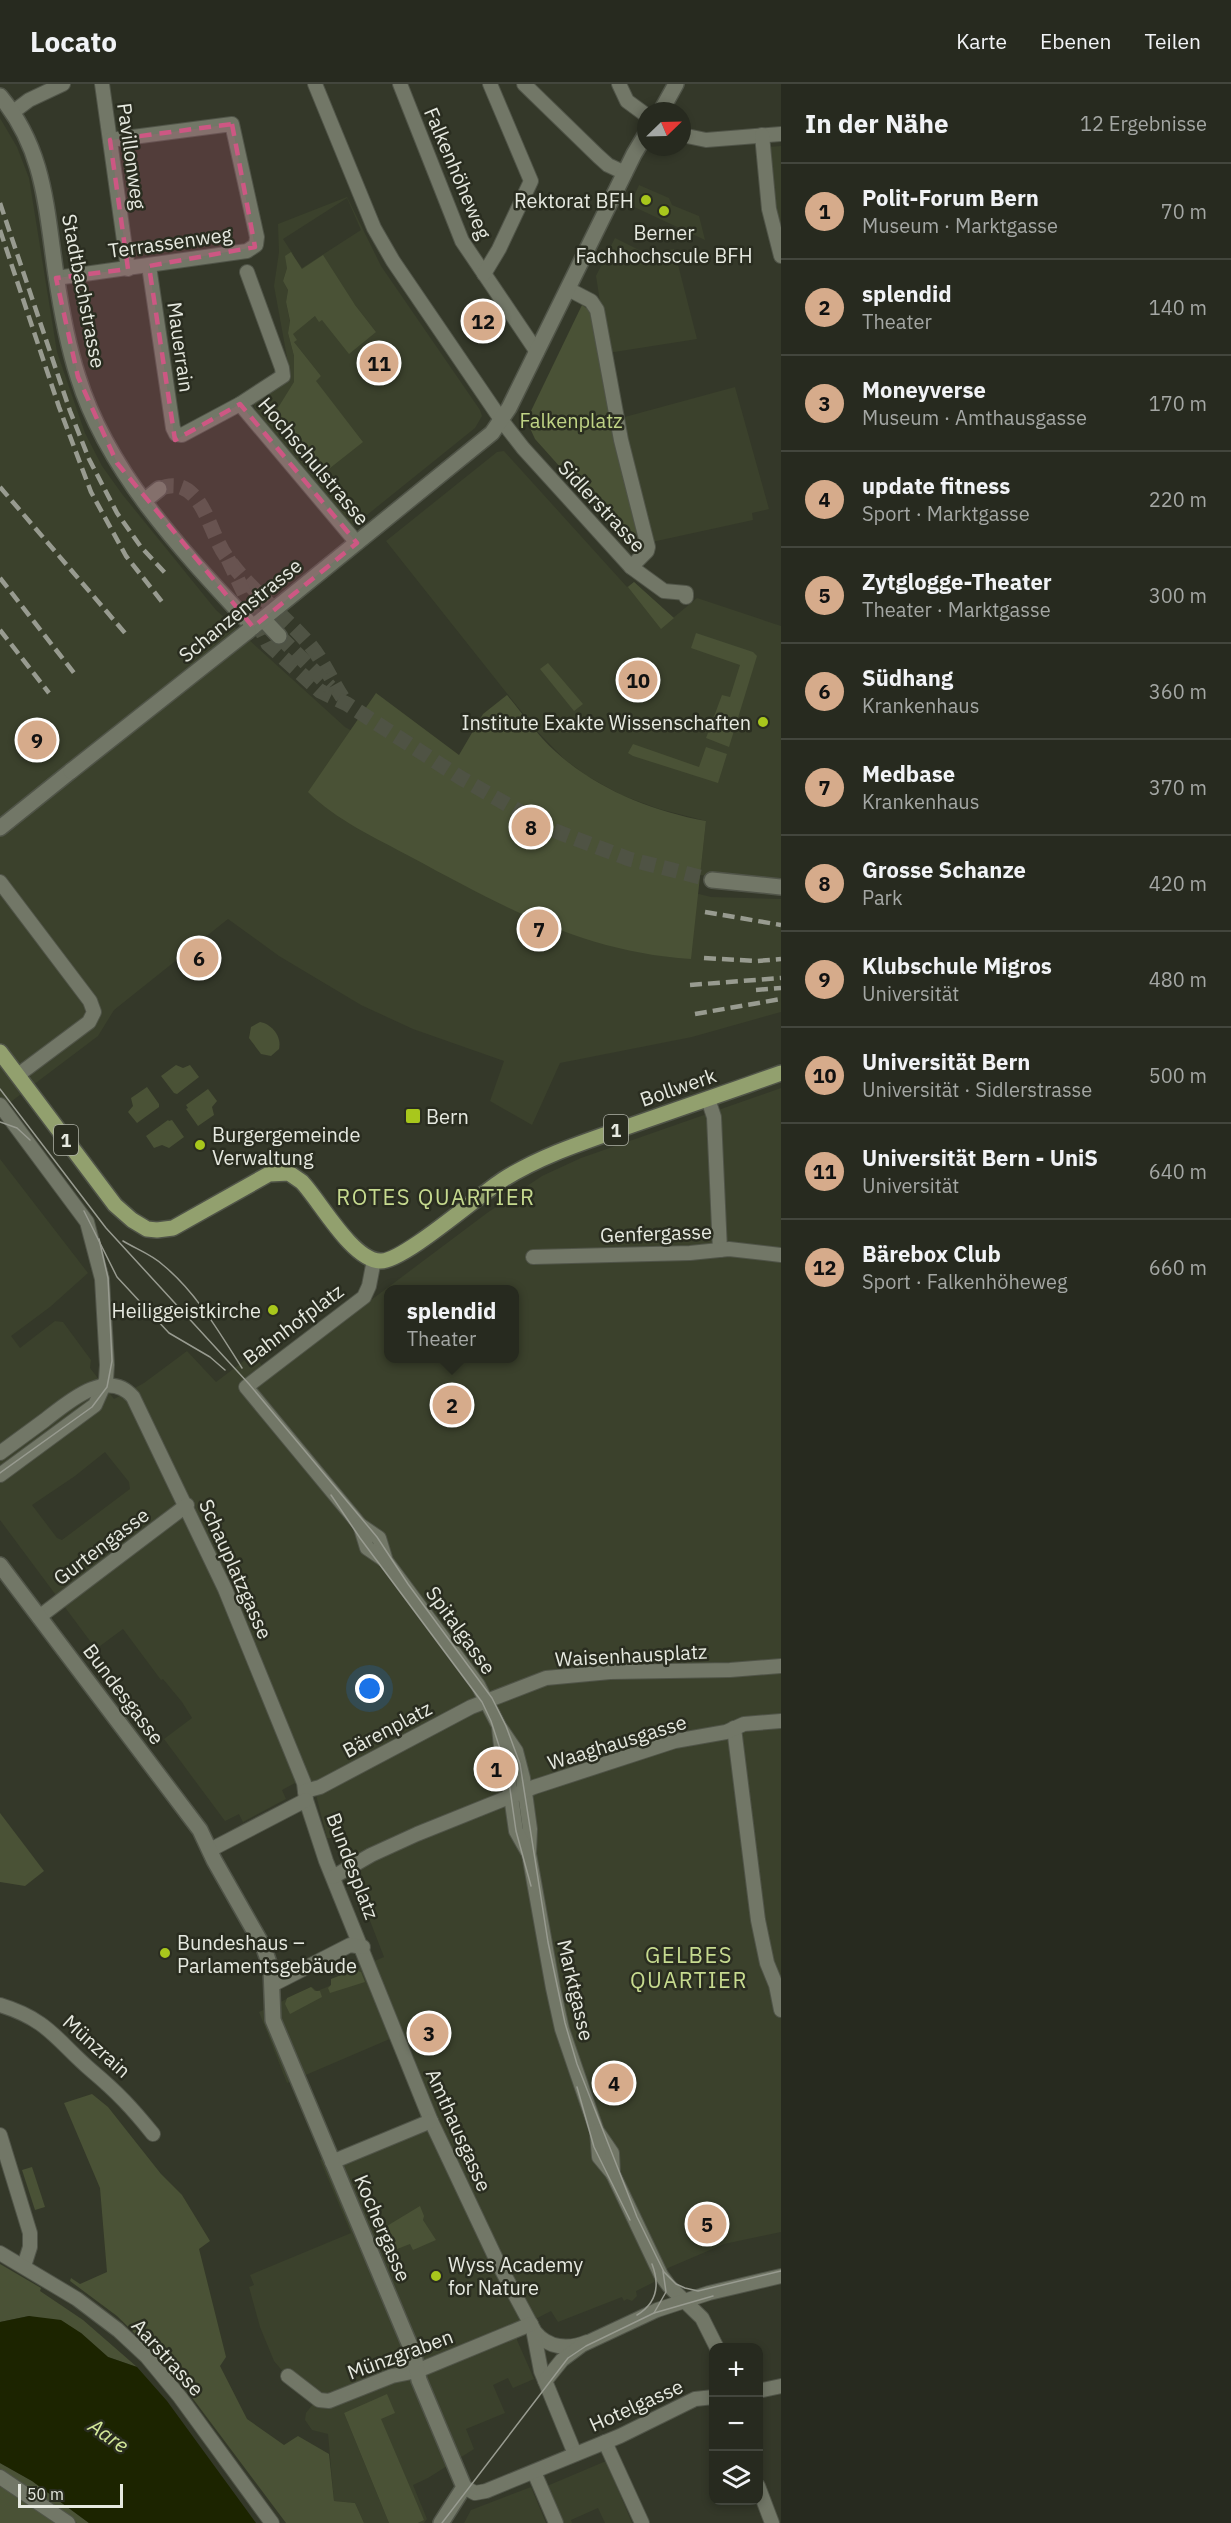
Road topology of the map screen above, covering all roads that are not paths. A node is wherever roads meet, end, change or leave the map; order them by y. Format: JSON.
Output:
{"nodes":[{"id":1,"x":63,"y":84,"type":"edge"},
{"id":2,"x":102,"y":84,"type":"edge"},
{"id":3,"x":315,"y":84,"type":"edge"},
{"id":4,"x":400,"y":84,"type":"edge"},
{"id":5,"x":490,"y":84,"type":"edge"},
{"id":6,"x":525,"y":84,"type":"edge"},
{"id":7,"x":619,"y":84,"type":"edge"},
{"id":8,"x":676,"y":84,"type":"edge"},
{"id":9,"x":0,"y":96,"type":"edge"},
{"id":10,"x":666,"y":102,"type":"edge"},
{"id":11,"x":637,"y":108,"type":"edge"},
{"id":12,"x":13,"y":112,"type":"junction"},
{"id":13,"x":781,"y":134,"type":"edge"},
{"id":14,"x":762,"y":135,"type":"junction"},
{"id":15,"x":691,"y":137,"type":"edge"},
{"id":16,"x":110,"y":140,"type":"junction"},
{"id":17,"x":637,"y":151,"type":"edge"},
{"id":18,"x":625,"y":173,"type":"junction"},
{"id":19,"x":781,"y":256,"type":"edge"},
{"id":20,"x":149,"y":266,"type":"junction"},
{"id":21,"x":128,"y":269,"type":"junction"},
{"id":22,"x":247,"y":272,"type":"dead end"},
{"id":23,"x":484,"y":274,"type":"junction"},
{"id":24,"x":56,"y":278,"type":"junction"},
{"id":25,"x":568,"y":289,"type":"junction"},
{"id":26,"x":537,"y":352,"type":"junction"},
{"id":27,"x":240,"y":404,"type":"junction"},
{"id":28,"x":502,"y":421,"type":"junction"},
{"id":29,"x":159,"y":489,"type":"tunnel mouth"},
{"id":30,"x":144,"y":501,"type":"junction"},
{"id":31,"x":357,"y":543,"type":"junction"},
{"id":32,"x":631,"y":567,"type":"junction"},
{"id":33,"x":686,"y":597,"type":"dead end"},
{"id":34,"x":255,"y":626,"type":"junction"},
{"id":35,"x":279,"y":636,"type":"tunnel mouth"},
{"id":36,"x":0,"y":828,"type":"edge"},
{"id":37,"x":712,"y":880,"type":"tunnel mouth"},
{"id":38,"x":0,"y":882,"type":"edge"},
{"id":39,"x":781,"y":887,"type":"edge"},
{"id":40,"x":0,"y":1052,"type":"edge"},
{"id":41,"x":781,"y":1073,"type":"edge"},
{"id":42,"x":18,"y":1075,"type":"junction"},
{"id":43,"x":708,"y":1099,"type":"junction"},
{"id":44,"x":0,"y":1105,"type":"edge"},
{"id":45,"x":720,"y":1250,"type":"junction"},
{"id":46,"x":781,"y":1255,"type":"edge"},
{"id":47,"x":533,"y":1257,"type":"dead end"},
{"id":48,"x":374,"y":1260,"type":"junction"},
{"id":49,"x":104,"y":1386,"type":"junction"},
{"id":50,"x":246,"y":1387,"type":"joint"},
{"id":51,"x":0,"y":1453,"type":"edge"},
{"id":52,"x":0,"y":1475,"type":"edge"},
{"id":53,"x":186,"y":1505,"type":"junction"},
{"id":54,"x":0,"y":1565,"type":"edge"},
{"id":55,"x":39,"y":1617,"type":"junction"},
{"id":56,"x":781,"y":1666,"type":"edge"},
{"id":57,"x":487,"y":1700,"type":"junction"},
{"id":58,"x":781,"y":1721,"type":"edge"},
{"id":59,"x":499,"y":1726,"type":"junction"},
{"id":60,"x":734,"y":1728,"type":"junction"},
{"id":61,"x":502,"y":1755,"type":"dead end"},
{"id":62,"x":507,"y":1775,"type":"dead end"},
{"id":63,"x":518,"y":1794,"type":"junction"},
{"id":64,"x":305,"y":1796,"type":"junction"},
{"id":65,"x":210,"y":1851,"type":"junction"},
{"id":66,"x":333,"y":1877,"type":"junction"},
{"id":67,"x":363,"y":1947,"type":"junction"},
{"id":68,"x":272,"y":1985,"type":"junction"},
{"id":69,"x":778,"y":1985,"type":"edge"},
{"id":70,"x":0,"y":2005,"type":"edge"},
{"id":71,"x":781,"y":2010,"type":"edge"},
{"id":72,"x":431,"y":2121,"type":"junction"},
{"id":73,"x":153,"y":2134,"type":"dead end"},
{"id":74,"x":0,"y":2135,"type":"edge"},
{"id":75,"x":332,"y":2162,"type":"junction"},
{"id":76,"x":0,"y":2253,"type":"edge"},
{"id":77,"x":24,"y":2266,"type":"junction"},
{"id":78,"x":781,"y":2276,"type":"edge"},
{"id":79,"x":684,"y":2300,"type":"junction"},
{"id":80,"x":531,"y":2324,"type":"junction"},
{"id":81,"x":587,"y":2342,"type":"junction"},
{"id":82,"x":715,"y":2343,"type":"edge"},
{"id":83,"x":417,"y":2371,"type":"junction"},
{"id":84,"x":288,"y":2376,"type":"dead end"},
{"id":85,"x":544,"y":2381,"type":"junction"},
{"id":86,"x":781,"y":2386,"type":"edge"},
{"id":87,"x":763,"y":2390,"type":"edge"},
{"id":88,"x":709,"y":2398,"type":"edge"},
{"id":89,"x":605,"y":2442,"type":"junction"},
{"id":90,"x":575,"y":2454,"type":"junction"},
{"id":91,"x":534,"y":2472,"type":"junction"},
{"id":92,"x":0,"y":2477,"type":"edge"},
{"id":93,"x":464,"y":2487,"type":"junction"},
{"id":94,"x":763,"y":2497,"type":"edge"},
{"id":95,"x":68,"y":2523,"type":"edge"},
{"id":96,"x":272,"y":2523,"type":"edge"},
{"id":97,"x":441,"y":2523,"type":"edge"},
{"id":98,"x":556,"y":2523,"type":"edge"},
{"id":99,"x":642,"y":2523,"type":"edge"},
{"id":100,"x":772,"y":2523,"type":"edge"}],
"edges":[{"from":1,"to":12,"type":"street"},
{"from":2,"to":16,"type":"street","name":"Pavillonweg"},
{"from":3,"to":28,"type":"street","name":"Sidlerstrasse"},
{"from":4,"to":23,"type":"street","name":"Falkenhöheweg"},
{"from":5,"to":23,"type":"street","name":"Falkenhöheweg"},
{"from":6,"to":18,"type":"street"},
{"from":7,"to":11,"type":"street"},
{"from":8,"to":10,"type":"main road"},
{"from":9,"to":12,"type":"main road","name":"Stadtbachstrasse"},
{"from":12,"to":24,"type":"main road","name":"Stadtbachstrasse"},
{"from":13,"to":14,"type":"street"},
{"from":14,"to":15,"type":"street"},
{"from":14,"to":19,"type":"street"},
{"from":16,"to":20,"type":"street","name":"Terrassenweg"},
{"from":16,"to":21,"type":"street","name":"Pavillonweg"},
{"from":17,"to":18,"type":"main road"},
{"from":18,"to":25,"type":"main road"},
{"from":20,"to":21,"type":"street","name":"Terrassenweg"},
{"from":20,"to":27,"type":"street","name":"Mauerrain"},
{"from":21,"to":24,"type":"street","name":"Terrassenweg"},
{"from":22,"to":27,"type":"street"},
{"from":23,"to":26,"type":"street","name":"Falkenhöheweg"},
{"from":24,"to":30,"type":"main road","name":"Stadtbachstrasse"},
{"from":25,"to":26,"type":"main road"},
{"from":25,"to":32,"type":"street"},
{"from":26,"to":28,"type":"main road"},
{"from":27,"to":31,"type":"street","name":"Hochschulstrasse"},
{"from":28,"to":31,"type":"main road","name":"Schanzenstrasse"},
{"from":28,"to":32,"type":"street","name":"Sidlerstrasse"},
{"from":29,"to":30,"type":"main road"},
{"from":30,"to":34,"type":"main road","name":"Stadtbachstrasse"},
{"from":31,"to":34,"type":"main road","name":"Schanzenstrasse"},
{"from":32,"to":33,"type":"street","name":"Sidlerstrasse"},
{"from":34,"to":35,"type":"main road","name":"Stadtbachstrasse"},
{"from":34,"to":36,"type":"main road","name":"Schanzenstrasse","bridge":true},
{"from":37,"to":39,"type":"main road"},
{"from":38,"to":42,"type":"street"},
{"from":40,"to":42,"type":"main road","number":"1"},
{"from":41,"to":43,"type":"main road","name":"Bollwerk","number":"1"},
{"from":42,"to":48,"type":"main road","number":"1"},
{"from":43,"to":45,"type":"street"},
{"from":43,"to":48,"type":"main road","name":"Bollwerk","number":"1"},
{"from":44,"to":49,"type":"street"},
{"from":45,"to":46,"type":"street","name":"Genfergasse"},
{"from":45,"to":47,"type":"street","name":"Genfergasse"},
{"from":48,"to":50,"type":"street","name":"Bahnhofplatz"},
{"from":49,"to":51,"type":"street"},
{"from":49,"to":52,"type":"street"},
{"from":49,"to":53,"type":"street","name":"Schauplatzgasse"},
{"from":50,"to":57,"type":"street","name":"Spitalgasse"},
{"from":53,"to":55,"type":"street","name":"Gurtengasse"},
{"from":53,"to":64,"type":"street","name":"Schauplatzgasse"},
{"from":54,"to":55,"type":"main road","name":"Bundesgasse"},
{"from":55,"to":65,"type":"main road","name":"Bundesgasse"},
{"from":56,"to":57,"type":"street","name":"Waisenhausplatz"},
{"from":57,"to":59,"type":"street","name":"Spitalgasse"},
{"from":57,"to":64,"type":"street","name":"Bärenplatz"},
{"from":58,"to":60,"type":"street"},
{"from":59,"to":61,"type":"street"},
{"from":59,"to":63,"type":"street","name":"Marktgasse"},
{"from":60,"to":63,"type":"street","name":"Waaghausgasse"},
{"from":60,"to":69,"type":"street"},
{"from":62,"to":63,"type":"street","name":"Marktgasse"},
{"from":63,"to":66,"type":"street","name":"Waaghausgasse"},
{"from":63,"to":79,"type":"street","name":"Marktgasse"},
{"from":64,"to":65,"type":"street","name":"Bundesplatz"},
{"from":64,"to":66,"type":"street","name":"Bundesplatz"},
{"from":65,"to":68,"type":"main road"},
{"from":66,"to":67,"type":"street","name":"Bundesplatz"},
{"from":67,"to":68,"type":"street","name":"Bundesplatz"},
{"from":67,"to":72,"type":"street","name":"Amthausgasse"},
{"from":68,"to":75,"type":"main road","name":"Kochergasse"},
{"from":69,"to":71,"type":"street"},
{"from":70,"to":73,"type":"street","name":"Münzrain"},
{"from":72,"to":75,"type":"street"},
{"from":72,"to":80,"type":"street","name":"Amthausgasse"},
{"from":74,"to":77,"type":"street"},
{"from":75,"to":83,"type":"main road","name":"Kochergasse"},
{"from":76,"to":77,"type":"street","name":"Aarstrasse"},
{"from":77,"to":96,"type":"street","name":"Aarstrasse"},
{"from":78,"to":79,"type":"street"},
{"from":79,"to":81,"type":"street"},
{"from":79,"to":82,"type":"street","name":"Marktgasse"},
{"from":80,"to":81,"type":"street"},
{"from":80,"to":83,"type":"street","name":"Münzgraben"},
{"from":80,"to":85,"type":"street"},
{"from":81,"to":85,"type":"street"},
{"from":83,"to":84,"type":"street","name":"Münzgraben"},
{"from":83,"to":93,"type":"main road","name":"Kochergasse"},
{"from":85,"to":90,"type":"street"},
{"from":86,"to":87,"type":"street"},
{"from":88,"to":89,"type":"street","name":"Hotelgasse"},
{"from":89,"to":90,"type":"street","name":"Hotelgasse"},
{"from":89,"to":99,"type":"street"},
{"from":90,"to":91,"type":"street","name":"Hotelgasse"},
{"from":91,"to":93,"type":"street","name":"Hotelgasse"},
{"from":91,"to":98,"type":"street"},
{"from":92,"to":95,"type":"street"},
{"from":93,"to":97,"type":"main road"},
{"from":94,"to":100,"type":"street"}]}
